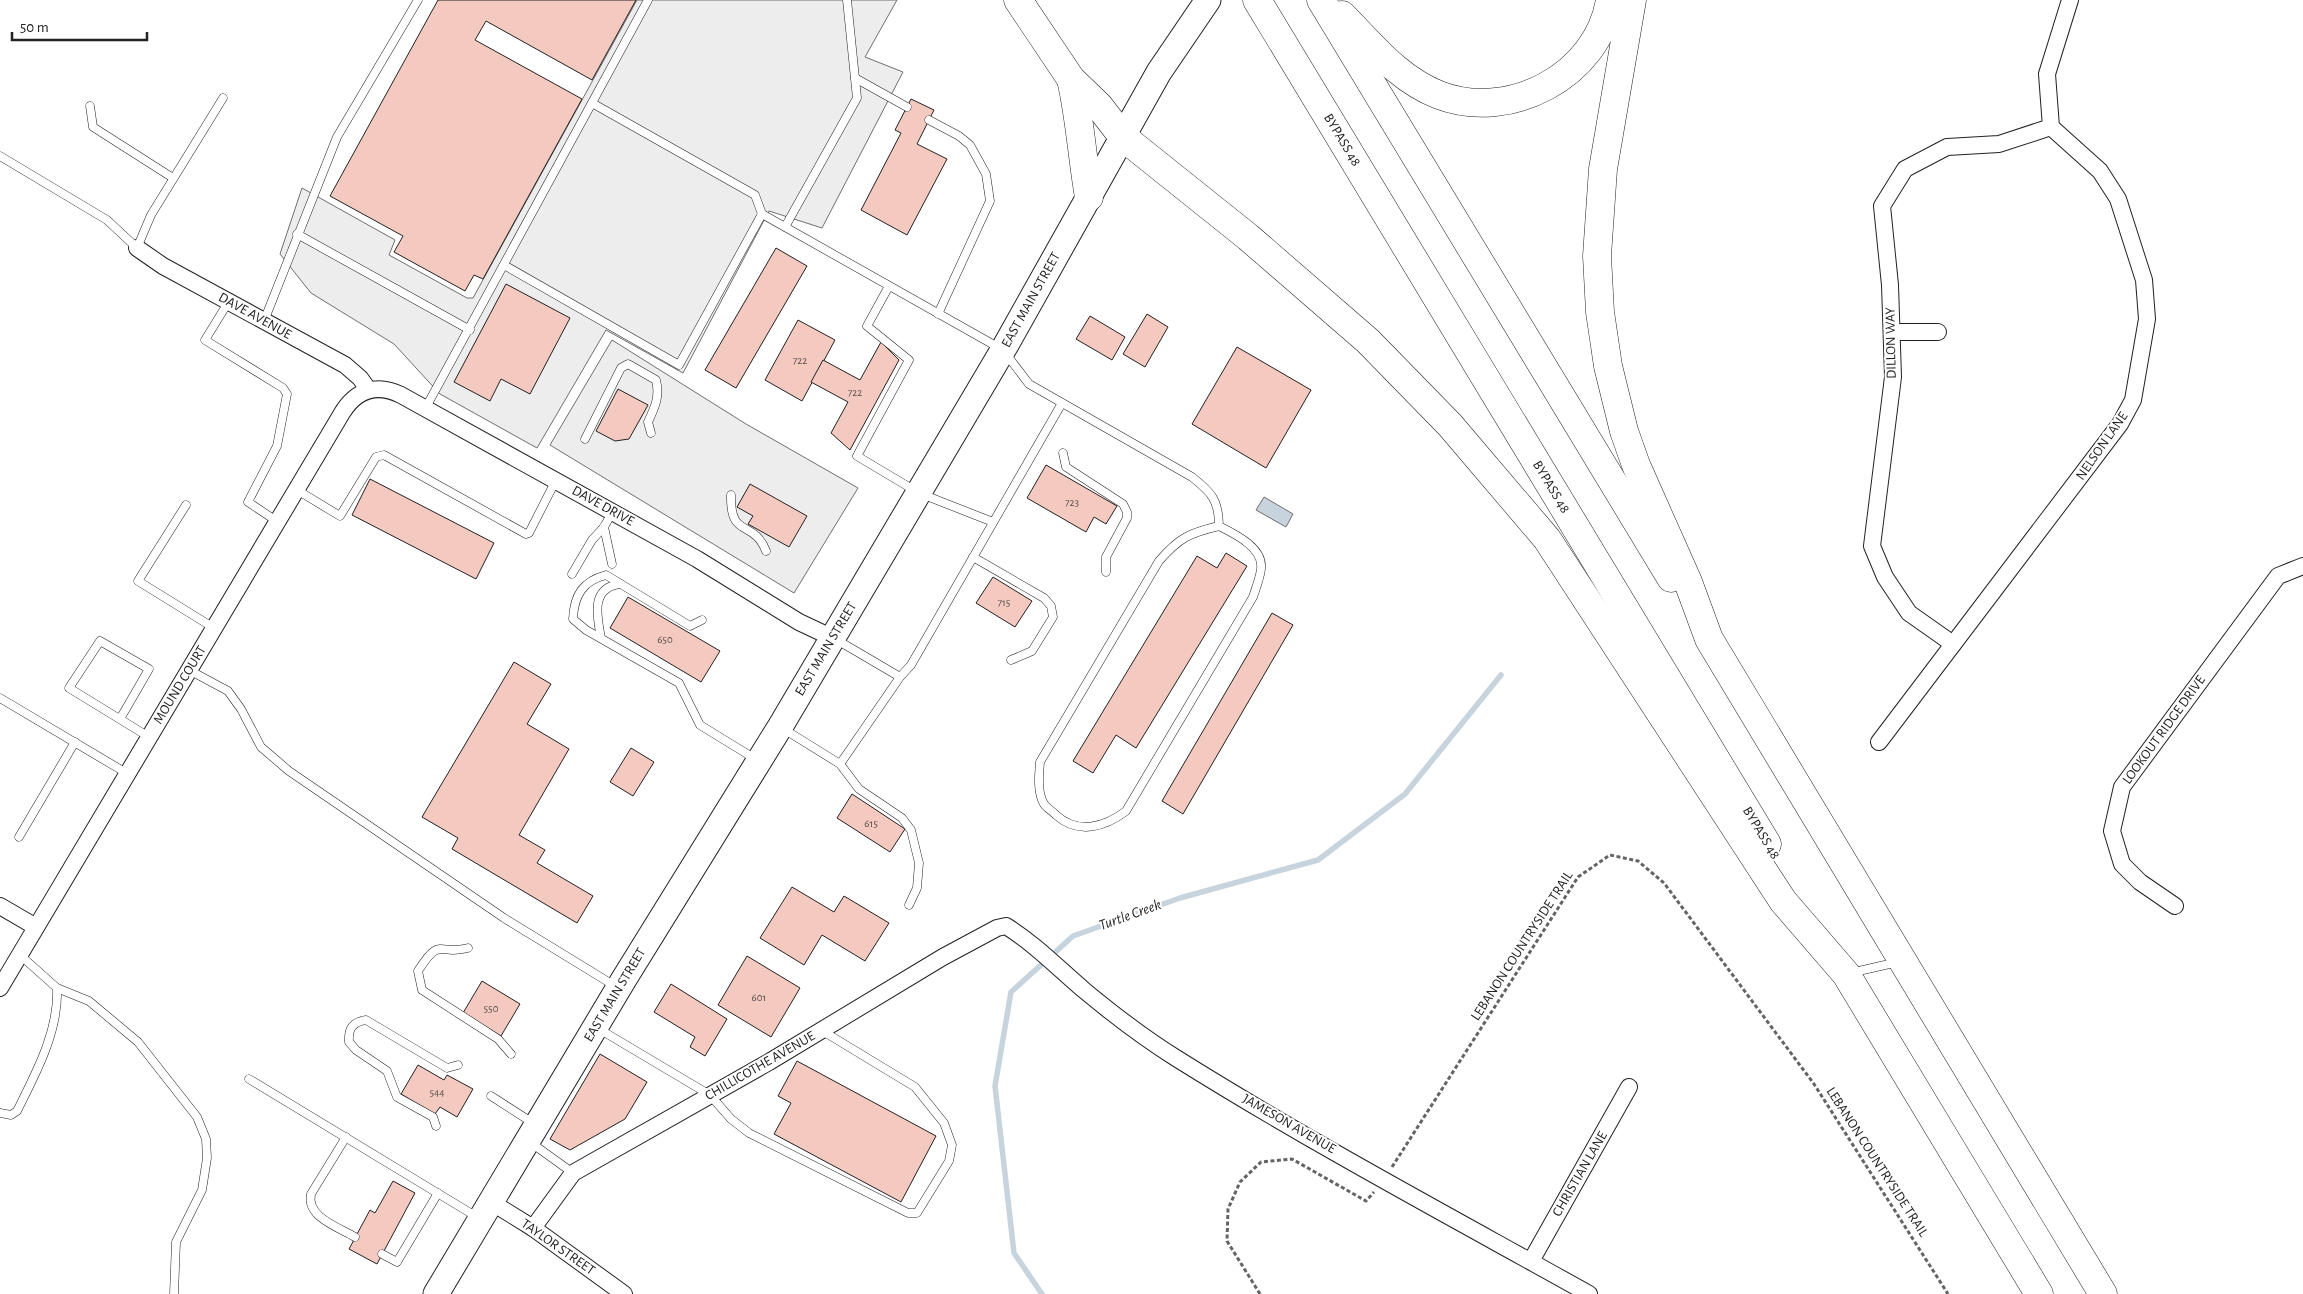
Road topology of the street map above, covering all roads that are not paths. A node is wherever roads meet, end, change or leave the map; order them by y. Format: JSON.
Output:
{"nodes":[{"id":1,"x":418,"y":0,"type":"edge"},
{"id":2,"x":648,"y":0,"type":"edge"},
{"id":3,"x":847,"y":0,"type":"edge"},
{"id":4,"x":1018,"y":0,"type":"edge"},
{"id":5,"x":1208,"y":0,"type":"edge"},
{"id":6,"x":1257,"y":0,"type":"edge"},
{"id":7,"x":1321,"y":0,"type":"edge"},
{"id":8,"x":1327,"y":0,"type":"edge"},
{"id":9,"x":1610,"y":0,"type":"edge"},
{"id":10,"x":1632,"y":0,"type":"edge"},
{"id":11,"x":2070,"y":0,"type":"edge"},
{"id":12,"x":855,"y":78,"type":"junction"},
{"id":13,"x":1071,"y":79,"type":"junction"},
{"id":14,"x":223,"y":98,"type":"dead end"},
{"id":15,"x":592,"y":103,"type":"junction"},
{"id":16,"x":90,"y":106,"type":"dead end"},
{"id":17,"x":907,"y":107,"type":"dead end"},
{"id":18,"x":930,"y":120,"type":"dead end"},
{"id":19,"x":2051,"y":127,"type":"junction"},
{"id":20,"x":1123,"y":136,"type":"junction"},
{"id":21,"x":0,"y":156,"type":"edge"},
{"id":22,"x":174,"y":178,"type":"junction"},
{"id":23,"x":1089,"y":197,"type":"junction"},
{"id":24,"x":762,"y":214,"type":"junction"},
{"id":25,"x":786,"y":227,"type":"junction"},
{"id":26,"x":297,"y":234,"type":"junction"},
{"id":27,"x":137,"y":248,"type":"junction"},
{"id":28,"x":504,"y":265,"type":"junction"},
{"id":29,"x":889,"y":286,"type":"junction"},
{"id":30,"x":229,"y":301,"type":"junction"},
{"id":31,"x":938,"y":314,"type":"junction"},
{"id":32,"x":264,"y":321,"type":"junction"},
{"id":33,"x":470,"y":330,"type":"junction"},
{"id":34,"x":1892,"y":332,"type":"junction"},
{"id":35,"x":1938,"y":332,"type":"dead end"},
{"id":36,"x":1003,"y":350,"type":"junction"},
{"id":37,"x":368,"y":389,"type":"junction"},
{"id":38,"x":1062,"y":403,"type":"junction"},
{"id":39,"x":425,"y":409,"type":"junction"},
{"id":40,"x":651,"y":433,"type":"dead end"},
{"id":41,"x":585,"y":439,"type":"dead end"},
{"id":42,"x":1063,"y":453,"type":"dead end"},
{"id":43,"x":556,"y":480,"type":"junction"},
{"id":44,"x":297,"y":490,"type":"junction"},
{"id":45,"x":918,"y":493,"type":"junction"},
{"id":46,"x":731,"y":495,"type":"dead end"},
{"id":47,"x":186,"y":504,"type":"dead end"},
{"id":48,"x":613,"y":511,"type":"junction"},
{"id":49,"x":278,"y":522,"type":"junction"},
{"id":50,"x":993,"y":522,"type":"junction"},
{"id":51,"x":1219,"y":526,"type":"junction"},
{"id":52,"x":604,"y":527,"type":"junction"},
{"id":53,"x":766,"y":552,"type":"dead end"},
{"id":54,"x":973,"y":557,"type":"junction"},
{"id":55,"x":612,"y":564,"type":"dead end"},
{"id":56,"x":2303,"y":566,"type":"edge"},
{"id":57,"x":1106,"y":572,"type":"dead end"},
{"id":58,"x":572,"y":574,"type":"dead end"},
{"id":59,"x":620,"y":584,"type":"junction"},
{"id":60,"x":702,"y":620,"type":"dead end"},
{"id":61,"x":214,"y":628,"type":"junction"},
{"id":62,"x":601,"y":638,"type":"junction"},
{"id":63,"x":833,"y":638,"type":"junction"},
{"id":64,"x":1709,"y":639,"type":"junction"},
{"id":65,"x":1952,"y":644,"type":"junction"},
{"id":66,"x":1011,"y":660,"type":"dead end"},
{"id":67,"x":189,"y":670,"type":"junction"},
{"id":68,"x":900,"y":677,"type":"junction"},
{"id":69,"x":0,"y":698,"type":"edge"},
{"id":70,"x":120,"y":719,"type":"junction"},
{"id":71,"x":780,"y":727,"type":"junction"},
{"id":72,"x":149,"y":737,"type":"junction"},
{"id":73,"x":75,"y":742,"type":"junction"},
{"id":74,"x":1878,"y":742,"type":"dead end"},
{"id":75,"x":759,"y":761,"type":"junction"},
{"id":76,"x":840,"y":764,"type":"junction"},
{"id":77,"x":128,"y":774,"type":"junction"},
{"id":78,"x":20,"y":837,"type":"dead end"},
{"id":79,"x":909,"y":905,"type":"dead end"},
{"id":80,"x":0,"y":906,"type":"edge"},
{"id":81,"x":2175,"y":906,"type":"dead end"},
{"id":82,"x":1006,"y":926,"type":"joint"},
{"id":83,"x":36,"y":927,"type":"junction"},
{"id":84,"x":468,"y":948,"type":"dead end"},
{"id":85,"x":20,"y":955,"type":"junction"},
{"id":86,"x":1903,"y":961,"type":"junction"},
{"id":87,"x":1846,"y":974,"type":"junction"},
{"id":88,"x":0,"y":988,"type":"edge"},
{"id":89,"x":57,"y":988,"type":"junction"},
{"id":90,"x":619,"y":988,"type":"junction"},
{"id":91,"x":596,"y":1027,"type":"junction"},
{"id":92,"x":821,"y":1030,"type":"junction"},
{"id":93,"x":511,"y":1054,"type":"dead end"},
{"id":94,"x":458,"y":1065,"type":"dead end"},
{"id":95,"x":248,"y":1079,"type":"dead end"},
{"id":96,"x":1630,"y":1087,"type":"dead end"},
{"id":97,"x":710,"y":1095,"type":"junction"},
{"id":98,"x":491,"y":1096,"type":"dead end"},
{"id":99,"x":0,"y":1113,"type":"edge"},
{"id":100,"x":436,"y":1126,"type":"dead end"},
{"id":101,"x":532,"y":1133,"type":"junction"},
{"id":102,"x":346,"y":1137,"type":"junction"},
{"id":103,"x":573,"y":1174,"type":"junction"},
{"id":104,"x":438,"y":1193,"type":"junction"},
{"id":105,"x":486,"y":1211,"type":"junction"},
{"id":106,"x":533,"y":1228,"type":"junction"},
{"id":107,"x":355,"y":1237,"type":"dead end"},
{"id":108,"x":382,"y":1254,"type":"dead end"},
{"id":109,"x":1531,"y":1261,"type":"junction"},
{"id":110,"x":174,"y":1294,"type":"edge"},
{"id":111,"x":436,"y":1294,"type":"edge"},
{"id":112,"x":624,"y":1294,"type":"edge"},
{"id":113,"x":1589,"y":1294,"type":"edge"},
{"id":114,"x":2039,"y":1294,"type":"edge"},
{"id":115,"x":2103,"y":1294,"type":"edge"}],
"edges":[{"from":1,"to":26,"type":"lane"},
{"from":2,"to":15,"type":"lane"},
{"from":3,"to":12,"type":"lane"},
{"from":4,"to":13,"type":"highway"},
{"from":5,"to":20,"type":"main road","name":"EAST MAIN STREET"},
{"from":6,"to":87,"type":"highway","name":"BYPASS 48"},
{"from":7,"to":64,"type":"highway"},
{"from":8,"to":9,"type":"highway"},
{"from":10,"to":64,"type":"highway"},
{"from":11,"to":19,"type":"street"},
{"from":12,"to":17,"type":"lane"},
{"from":12,"to":25,"type":"lane"},
{"from":13,"to":20,"type":"highway"},
{"from":13,"to":23,"type":"highway"},
{"from":14,"to":22,"type":"lane"},
{"from":15,"to":24,"type":"lane"},
{"from":15,"to":28,"type":"lane"},
{"from":16,"to":22,"type":"lane"},
{"from":18,"to":31,"type":"lane"},
{"from":19,"to":34,"type":"street","name":"DILLON WAY"},
{"from":19,"to":65,"type":"street","name":"NELSON LANE"},
{"from":20,"to":23,"type":"main road","name":"EAST MAIN STREET"},
{"from":20,"to":87,"type":"highway"},
{"from":21,"to":27,"type":"lane"},
{"from":22,"to":27,"type":"lane"},
{"from":23,"to":36,"type":"main road","name":"EAST MAIN STREET"},
{"from":24,"to":25,"type":"lane"},
{"from":24,"to":28,"type":"lane"},
{"from":25,"to":29,"type":"lane"},
{"from":26,"to":32,"type":"lane"},
{"from":26,"to":33,"type":"lane"},
{"from":27,"to":30,"type":"street","name":"DAVE AVENUE"},
{"from":28,"to":33,"type":"lane"},
{"from":29,"to":31,"type":"lane"},
{"from":29,"to":45,"type":"lane"},
{"from":30,"to":32,"type":"street","name":"DAVE AVENUE"},
{"from":30,"to":49,"type":"lane"},
{"from":31,"to":36,"type":"lane"},
{"from":32,"to":37,"type":"street","name":"DAVE AVENUE"},
{"from":33,"to":39,"type":"lane"},
{"from":34,"to":35,"type":"street"},
{"from":34,"to":65,"type":"street","name":"DILLON WAY"},
{"from":36,"to":38,"type":"lane"},
{"from":36,"to":45,"type":"main road","name":"EAST MAIN STREET"},
{"from":37,"to":39,"type":"street","name":"DAVE DRIVE"},
{"from":37,"to":44,"type":"street","name":"MOUND COURT"},
{"from":38,"to":50,"type":"lane"},
{"from":38,"to":51,"type":"lane"},
{"from":39,"to":43,"type":"street","name":"DAVE DRIVE"},
{"from":40,"to":41,"type":"lane"},
{"from":42,"to":57,"type":"lane"},
{"from":43,"to":44,"type":"lane"},
{"from":43,"to":48,"type":"street","name":"DAVE DRIVE"},
{"from":44,"to":49,"type":"street","name":"MOUND COURT"},
{"from":45,"to":50,"type":"lane"},
{"from":45,"to":63,"type":"main road","name":"EAST MAIN STREET"},
{"from":46,"to":53,"type":"lane"},
{"from":47,"to":61,"type":"lane"},
{"from":48,"to":52,"type":"lane"},
{"from":48,"to":63,"type":"street","name":"DAVE DRIVE"},
{"from":49,"to":61,"type":"street","name":"MOUND COURT"},
{"from":50,"to":54,"type":"lane"},
{"from":51,"to":51,"type":"lane"},
{"from":52,"to":55,"type":"lane"},
{"from":52,"to":58,"type":"lane"},
{"from":54,"to":66,"type":"lane"},
{"from":54,"to":68,"type":"lane"},
{"from":56,"to":81,"type":"street","name":"LOOKOUT RIDGE DRIVE"},
{"from":59,"to":60,"type":"lane"},
{"from":59,"to":62,"type":"lane"},
{"from":59,"to":62,"type":"lane"},
{"from":61,"to":67,"type":"street","name":"MOUND COURT"},
{"from":62,"to":75,"type":"lane"},
{"from":63,"to":68,"type":"lane"},
{"from":63,"to":71,"type":"main road","name":"EAST MAIN STREET"},
{"from":64,"to":86,"type":"highway"},
{"from":65,"to":74,"type":"street","name":"NELSON LANE"},
{"from":67,"to":72,"type":"street","name":"MOUND COURT"},
{"from":67,"to":90,"type":"lane"},
{"from":68,"to":76,"type":"lane"},
{"from":69,"to":73,"type":"lane"},
{"from":70,"to":70,"type":"lane"},
{"from":70,"to":72,"type":"lane"},
{"from":71,"to":75,"type":"main road","name":"EAST MAIN STREET"},
{"from":71,"to":76,"type":"lane"},
{"from":72,"to":77,"type":"street","name":"MOUND COURT"},
{"from":73,"to":77,"type":"lane"},
{"from":73,"to":78,"type":"lane"},
{"from":75,"to":90,"type":"main road","name":"EAST MAIN STREET"},
{"from":76,"to":79,"type":"lane"},
{"from":77,"to":83,"type":"street","name":"MOUND COURT"},
{"from":80,"to":83,"type":"street"},
{"from":82,"to":92,"type":"street","name":"CHILLICOTHE AVENUE"},
{"from":82,"to":109,"type":"street","name":"JAMESON AVENUE"},
{"from":83,"to":85,"type":"street","name":"MOUND COURT"},
{"from":84,"to":93,"type":"lane"},
{"from":85,"to":88,"type":"street","name":"MOUND COURT"},
{"from":85,"to":89,"type":"lane"},
{"from":86,"to":87,"type":"lane"},
{"from":86,"to":115,"type":"highway"},
{"from":87,"to":114,"type":"highway"},
{"from":89,"to":99,"type":"lane"},
{"from":89,"to":110,"type":"lane"},
{"from":90,"to":91,"type":"main road","name":"EAST MAIN STREET"},
{"from":91,"to":97,"type":"lane"},
{"from":91,"to":101,"type":"main road","name":"EAST MAIN STREET"},
{"from":92,"to":97,"type":"street","name":"CHILLICOTHE AVENUE"},
{"from":92,"to":97,"type":"lane"},
{"from":94,"to":100,"type":"lane"},
{"from":95,"to":102,"type":"lane"},
{"from":96,"to":109,"type":"street","name":"CHRISTIAN LANE"},
{"from":97,"to":103,"type":"street","name":"CHILLICOTHE AVENUE"},
{"from":98,"to":101,"type":"lane"},
{"from":101,"to":103,"type":"lane"},
{"from":101,"to":105,"type":"main road","name":"EAST MAIN STREET"},
{"from":102,"to":104,"type":"lane"},
{"from":102,"to":107,"type":"lane"},
{"from":103,"to":106,"type":"street","name":"CHILLICOTHE AVENUE"},
{"from":104,"to":105,"type":"lane"},
{"from":104,"to":108,"type":"lane"},
{"from":105,"to":106,"type":"street","name":"TAYLOR STREET"},
{"from":105,"to":111,"type":"main road","name":"EAST MAIN STREET"},
{"from":106,"to":112,"type":"street","name":"TAYLOR STREET"},
{"from":109,"to":113,"type":"street","name":"JAMESON AVENUE"}]}
